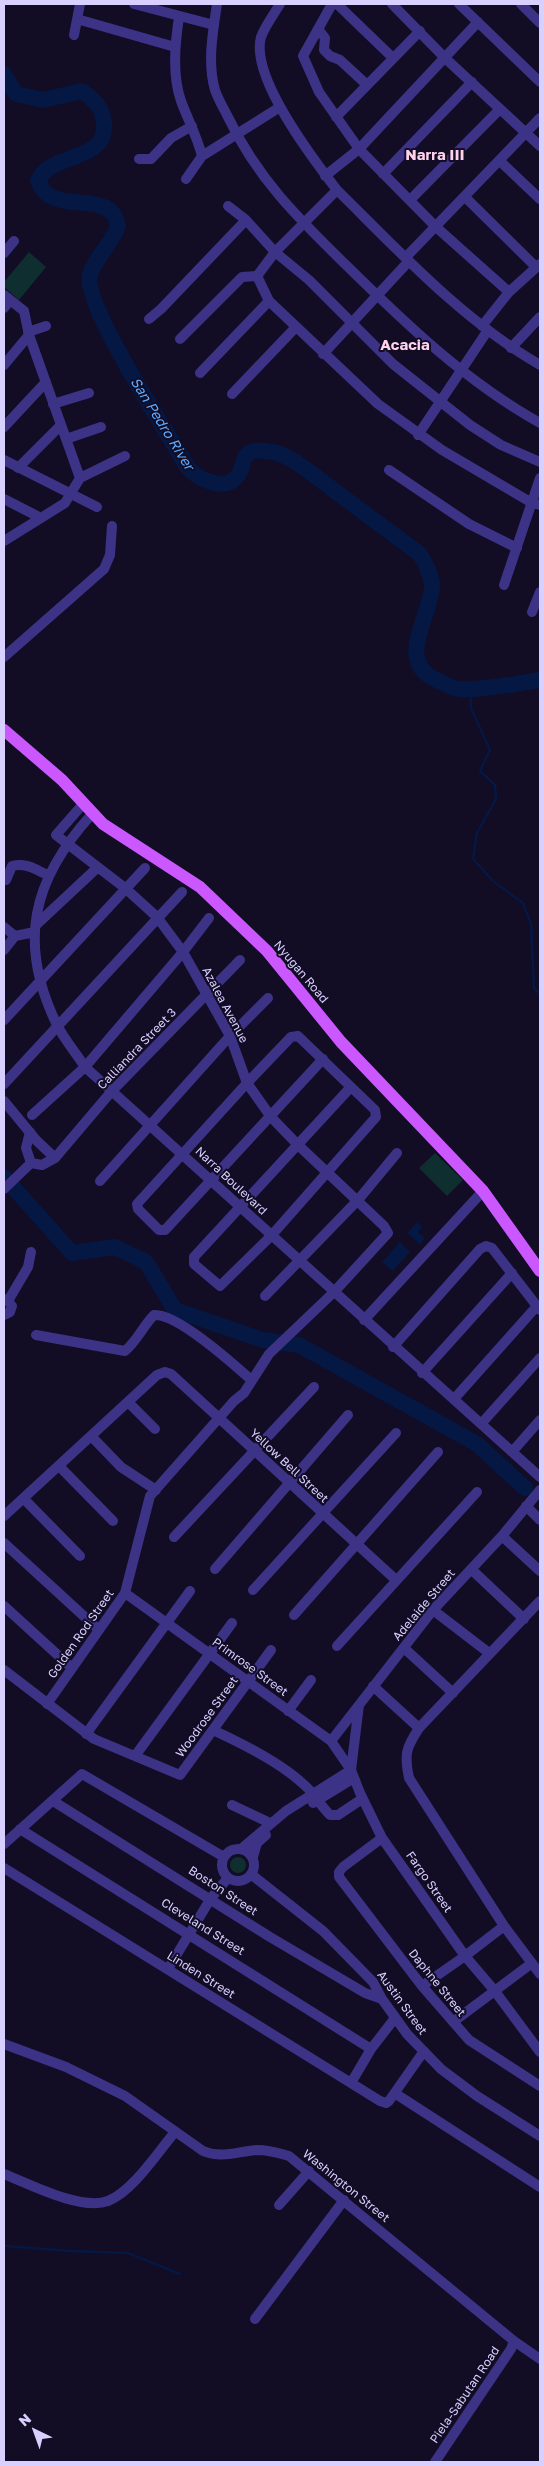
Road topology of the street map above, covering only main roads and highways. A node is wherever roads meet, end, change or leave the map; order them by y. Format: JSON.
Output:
{"nodes":[{"id":1,"x":4,"y":730,"type":"edge"},
{"id":2,"x":540,"y":1271,"type":"edge"}],
"edges":[{"from":1,"to":2,"type":"main road","name":"Nyugan Road"}]}
